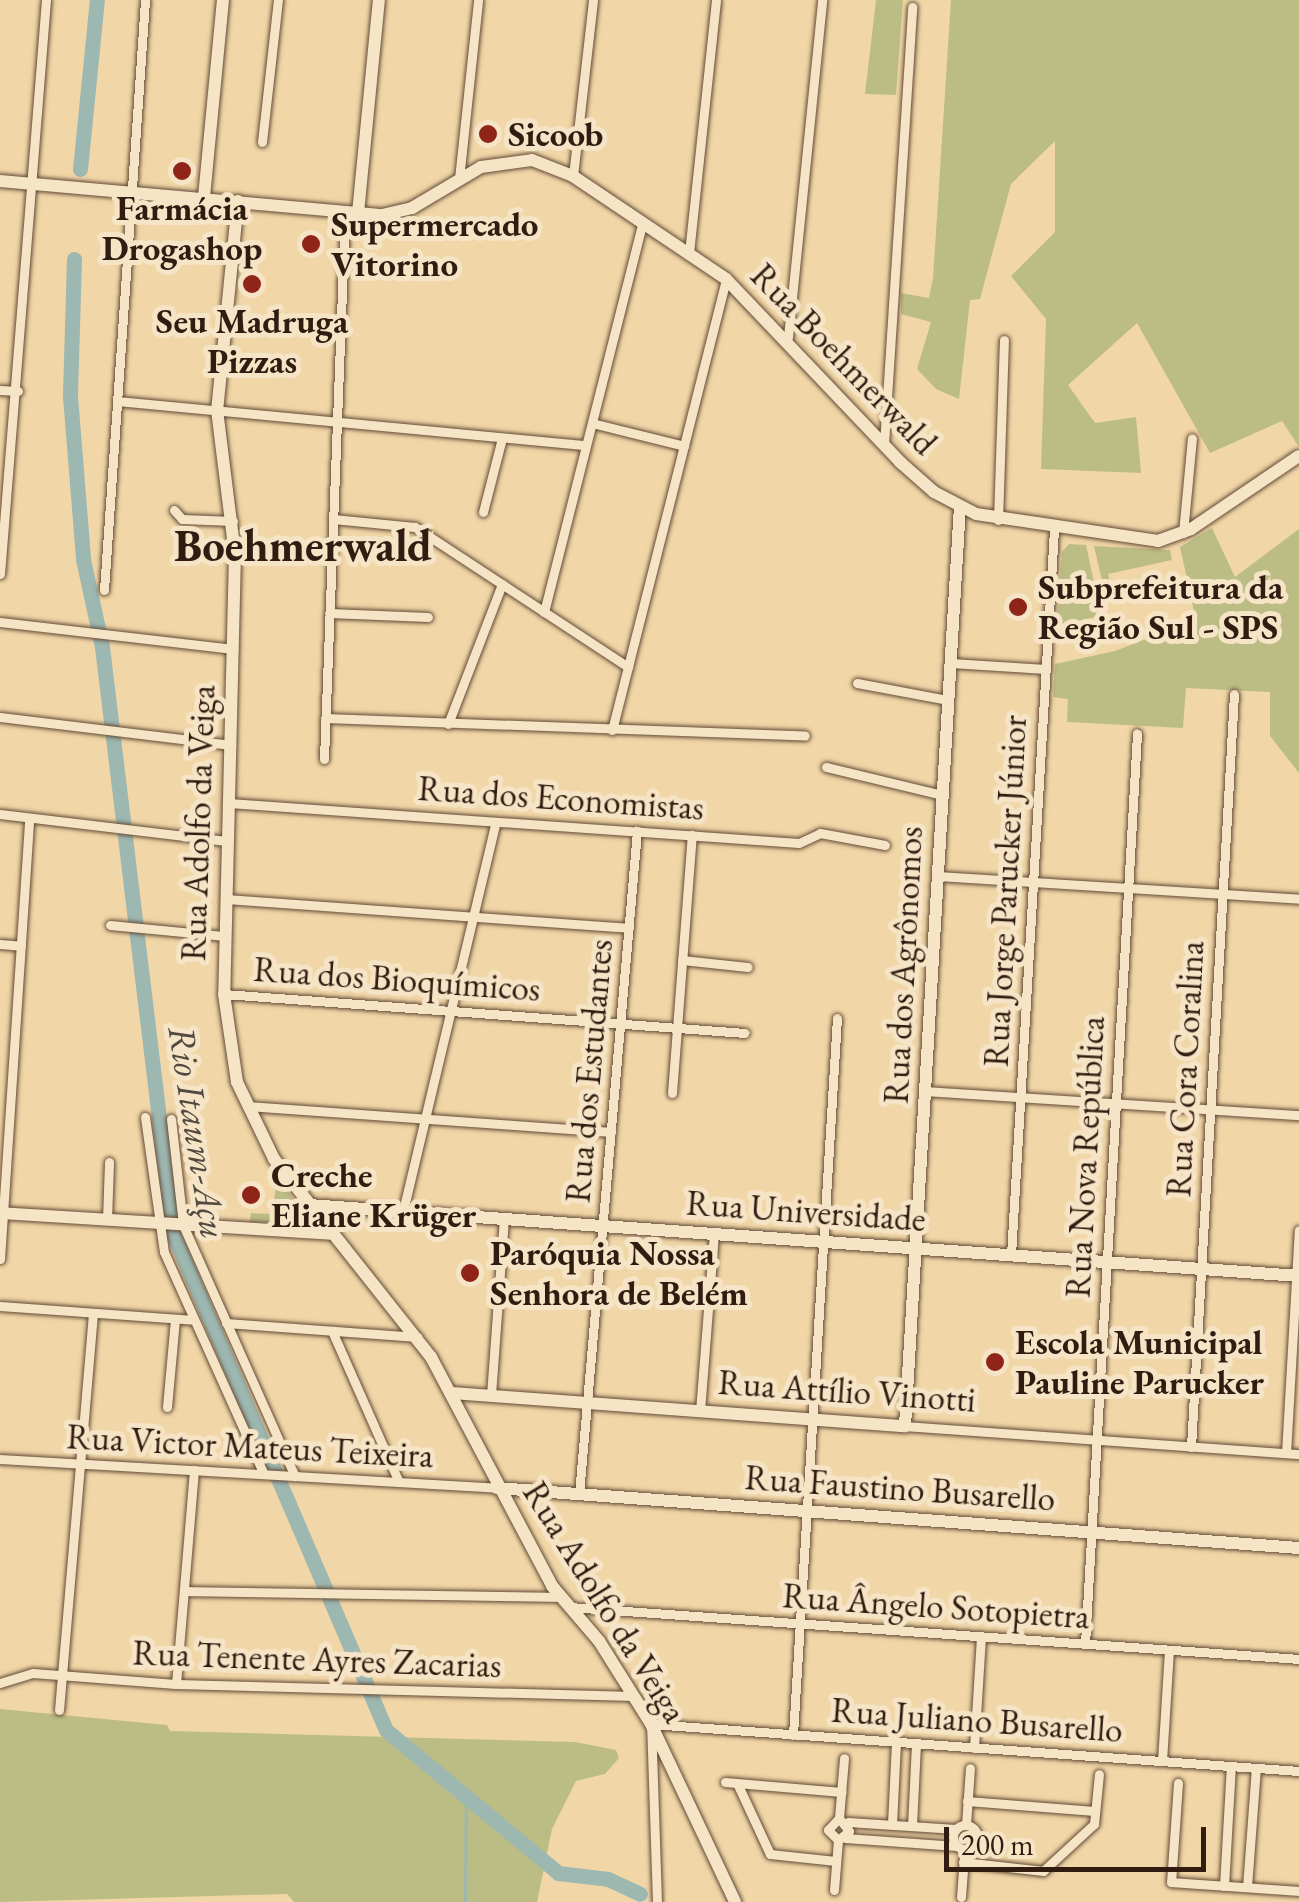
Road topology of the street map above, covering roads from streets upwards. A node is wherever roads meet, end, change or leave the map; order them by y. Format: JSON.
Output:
{"nodes":[{"id":1,"x":46,"y":0,"type":"edge"},
{"id":2,"x":145,"y":0,"type":"edge"},
{"id":3,"x":224,"y":0,"type":"edge"},
{"id":4,"x":278,"y":0,"type":"edge"},
{"id":5,"x":379,"y":0,"type":"edge"},
{"id":6,"x":478,"y":0,"type":"edge"},
{"id":7,"x":593,"y":0,"type":"edge"},
{"id":8,"x":716,"y":0,"type":"edge"},
{"id":9,"x":822,"y":0,"type":"edge"},
{"id":10,"x":912,"y":7,"type":"dead end"},
{"id":11,"x":262,"y":142,"type":"dead end"},
{"id":12,"x":573,"y":176,"type":"junction"},
{"id":13,"x":459,"y":180,"type":"junction"},
{"id":14,"x":0,"y":181,"type":"edge"},
{"id":15,"x":32,"y":183,"type":"junction"},
{"id":16,"x":130,"y":191,"type":"junction"},
{"id":17,"x":204,"y":198,"type":"junction"},
{"id":18,"x":238,"y":201,"type":"junction"},
{"id":19,"x":352,"y":212,"type":"junction"},
{"id":20,"x":643,"y":222,"type":"junction"},
{"id":21,"x":689,"y":252,"type":"junction"},
{"id":22,"x":726,"y":280,"type":"junction"},
{"id":23,"x":788,"y":337,"type":"junction"},
{"id":24,"x":1004,"y":340,"type":"dead end"},
{"id":25,"x":0,"y":390,"type":"edge"},
{"id":26,"x":18,"y":392,"type":"junction"},
{"id":27,"x":117,"y":400,"type":"junction"},
{"id":28,"x":217,"y":410,"type":"junction"},
{"id":29,"x":592,"y":423,"type":"junction"},
{"id":30,"x":337,"y":424,"type":"junction"},
{"id":31,"x":502,"y":438,"type":"junction"},
{"id":32,"x":1192,"y":438,"type":"dead end"},
{"id":33,"x":586,"y":445,"type":"junction"},
{"id":34,"x":684,"y":446,"type":"junction"},
{"id":35,"x":884,"y":446,"type":"junction"},
{"id":36,"x":1299,"y":456,"type":"edge"},
{"id":37,"x":960,"y":507,"type":"junction"},
{"id":38,"x":174,"y":510,"type":"dead end"},
{"id":39,"x":484,"y":512,"type":"dead end"},
{"id":40,"x":333,"y":518,"type":"junction"},
{"id":41,"x":998,"y":520,"type":"junction"},
{"id":42,"x":233,"y":521,"type":"junction"},
{"id":43,"x":1054,"y":530,"type":"junction"},
{"id":44,"x":1183,"y":533,"type":"junction"},
{"id":45,"x":0,"y":574,"type":"edge"},
{"id":46,"x":502,"y":584,"type":"junction"},
{"id":47,"x":104,"y":590,"type":"dead end"},
{"id":48,"x":544,"y":612,"type":"junction"},
{"id":49,"x":329,"y":613,"type":"junction"},
{"id":50,"x":428,"y":616,"type":"dead end"},
{"id":51,"x":0,"y":622,"type":"edge"},
{"id":52,"x":233,"y":649,"type":"junction"},
{"id":53,"x":951,"y":663,"type":"junction"},
{"id":54,"x":628,"y":667,"type":"junction"},
{"id":55,"x":1046,"y":669,"type":"junction"},
{"id":56,"x":857,"y":684,"type":"dead end"},
{"id":57,"x":1234,"y":694,"type":"dead end"},
{"id":58,"x":948,"y":700,"type":"junction"},
{"id":59,"x":0,"y":717,"type":"edge"},
{"id":60,"x":325,"y":718,"type":"junction"},
{"id":61,"x":448,"y":724,"type":"junction"},
{"id":62,"x":612,"y":730,"type":"junction"},
{"id":63,"x":1137,"y":733,"type":"dead end"},
{"id":64,"x":805,"y":736,"type":"dead end"},
{"id":65,"x":231,"y":745,"type":"junction"},
{"id":66,"x":324,"y":759,"type":"dead end"},
{"id":67,"x":826,"y":767,"type":"dead end"},
{"id":68,"x":943,"y":795,"type":"junction"},
{"id":69,"x":229,"y":803,"type":"junction"},
{"id":70,"x":0,"y":814,"type":"edge"},
{"id":71,"x":30,"y":818,"type":"junction"},
{"id":72,"x":496,"y":822,"type":"junction"},
{"id":73,"x":637,"y":832,"type":"junction"},
{"id":74,"x":692,"y":835,"type":"junction"},
{"id":75,"x":228,"y":841,"type":"junction"},
{"id":76,"x":886,"y":844,"type":"dead end"},
{"id":77,"x":938,"y":876,"type":"junction"},
{"id":78,"x":1033,"y":882,"type":"junction"},
{"id":79,"x":1128,"y":888,"type":"junction"},
{"id":80,"x":1223,"y":894,"type":"junction"},
{"id":81,"x":226,"y":898,"type":"junction"},
{"id":82,"x":1299,"y":898,"type":"edge"},
{"id":83,"x":474,"y":916,"type":"junction"},
{"id":84,"x":110,"y":925,"type":"dead end"},
{"id":85,"x":629,"y":928,"type":"junction"},
{"id":86,"x":225,"y":936,"type":"junction"},
{"id":87,"x":0,"y":944,"type":"edge"},
{"id":88,"x":21,"y":946,"type":"junction"},
{"id":89,"x":682,"y":960,"type":"junction"},
{"id":90,"x":748,"y":967,"type":"dead end"},
{"id":91,"x":224,"y":994,"type":"junction"},
{"id":92,"x":451,"y":1011,"type":"junction"},
{"id":93,"x":837,"y":1018,"type":"dead end"},
{"id":94,"x":620,"y":1024,"type":"junction"},
{"id":95,"x":677,"y":1028,"type":"junction"},
{"id":96,"x":746,"y":1033,"type":"dead end"},
{"id":97,"x":925,"y":1091,"type":"junction"},
{"id":98,"x":672,"y":1092,"type":"dead end"},
{"id":99,"x":1020,"y":1098,"type":"junction"},
{"id":100,"x":1116,"y":1104,"type":"junction"},
{"id":101,"x":246,"y":1106,"type":"junction"},
{"id":102,"x":1210,"y":1110,"type":"junction"},
{"id":103,"x":1299,"y":1115,"type":"edge"},
{"id":104,"x":145,"y":1117,"type":"dead end"},
{"id":105,"x":171,"y":1119,"type":"dead end"},
{"id":106,"x":425,"y":1119,"type":"junction"},
{"id":107,"x":611,"y":1132,"type":"junction"},
{"id":108,"x":109,"y":1162,"type":"dead end"},
{"id":109,"x":309,"y":1205,"type":"junction"},
{"id":110,"x":403,"y":1212,"type":"junction"},
{"id":111,"x":2,"y":1213,"type":"edge"},
{"id":112,"x":504,"y":1219,"type":"junction"},
{"id":113,"x":107,"y":1220,"type":"junction"},
{"id":114,"x":170,"y":1224,"type":"junction"},
{"id":115,"x":603,"y":1226,"type":"junction"},
{"id":116,"x":1299,"y":1230,"type":"edge"},
{"id":117,"x":333,"y":1234,"type":"junction"},
{"id":118,"x":714,"y":1234,"type":"junction"},
{"id":119,"x":823,"y":1242,"type":"junction"},
{"id":120,"x":916,"y":1248,"type":"junction"},
{"id":121,"x":1011,"y":1256,"type":"junction"},
{"id":122,"x":0,"y":1260,"type":"edge"},
{"id":123,"x":1106,"y":1262,"type":"junction"},
{"id":124,"x":1201,"y":1269,"type":"junction"},
{"id":125,"x":1298,"y":1276,"type":"edge"},
{"id":126,"x":0,"y":1306,"type":"edge"},
{"id":127,"x":93,"y":1313,"type":"junction"},
{"id":128,"x":175,"y":1319,"type":"junction"},
{"id":129,"x":193,"y":1320,"type":"junction"},
{"id":130,"x":226,"y":1323,"type":"junction"},
{"id":131,"x":332,"y":1331,"type":"junction"},
{"id":132,"x":419,"y":1337,"type":"junction"},
{"id":133,"x":451,"y":1392,"type":"junction"},
{"id":134,"x":491,"y":1396,"type":"junction"},
{"id":135,"x":587,"y":1402,"type":"junction"},
{"id":136,"x":166,"y":1406,"type":"dead end"},
{"id":137,"x":700,"y":1410,"type":"junction"},
{"id":138,"x":812,"y":1419,"type":"junction"},
{"id":139,"x":905,"y":1426,"type":"junction"},
{"id":140,"x":1096,"y":1440,"type":"junction"},
{"id":141,"x":1191,"y":1446,"type":"junction"},
{"id":142,"x":1286,"y":1454,"type":"junction"},
{"id":143,"x":1299,"y":1454,"type":"edge"},
{"id":144,"x":0,"y":1458,"type":"edge"},
{"id":145,"x":80,"y":1463,"type":"junction"},
{"id":146,"x":194,"y":1470,"type":"junction"},
{"id":147,"x":267,"y":1474,"type":"junction"},
{"id":148,"x":289,"y":1476,"type":"junction"},
{"id":149,"x":399,"y":1482,"type":"junction"},
{"id":150,"x":497,"y":1488,"type":"junction"},
{"id":151,"x":579,"y":1494,"type":"junction"},
{"id":152,"x":806,"y":1511,"type":"junction"},
{"id":153,"x":1091,"y":1532,"type":"junction"},
{"id":154,"x":1299,"y":1548,"type":"edge"},
{"id":155,"x":184,"y":1591,"type":"junction"},
{"id":156,"x":564,"y":1602,"type":"junction"},
{"id":157,"x":800,"y":1623,"type":"junction"},
{"id":158,"x":981,"y":1636,"type":"junction"},
{"id":159,"x":1085,"y":1644,"type":"junction"},
{"id":160,"x":1169,"y":1650,"type":"junction"},
{"id":161,"x":1299,"y":1659,"type":"edge"},
{"id":162,"x":62,"y":1676,"type":"junction"},
{"id":163,"x":0,"y":1683,"type":"edge"},
{"id":164,"x":176,"y":1684,"type":"junction"},
{"id":165,"x":634,"y":1696,"type":"junction"},
{"id":166,"x":59,"y":1710,"type":"dead end"},
{"id":167,"x":651,"y":1724,"type":"junction"},
{"id":168,"x":793,"y":1734,"type":"junction"},
{"id":169,"x":896,"y":1742,"type":"junction"},
{"id":170,"x":916,"y":1744,"type":"junction"},
{"id":171,"x":974,"y":1748,"type":"junction"},
{"id":172,"x":844,"y":1758,"type":"dead end"},
{"id":173,"x":1162,"y":1761,"type":"junction"},
{"id":174,"x":1231,"y":1766,"type":"junction"},
{"id":175,"x":970,"y":1768,"type":"dead end"},
{"id":176,"x":1256,"y":1768,"type":"junction"},
{"id":177,"x":1299,"y":1771,"type":"edge"},
{"id":178,"x":1098,"y":1774,"type":"dead end"},
{"id":179,"x":725,"y":1782,"type":"dead end"},
{"id":180,"x":737,"y":1783,"type":"junction"},
{"id":181,"x":1178,"y":1783,"type":"dead end"},
{"id":182,"x":842,"y":1792,"type":"junction"},
{"id":183,"x":967,"y":1801,"type":"junction"},
{"id":184,"x":1095,"y":1811,"type":"junction"},
{"id":185,"x":843,"y":1820,"type":"junction"},
{"id":186,"x":892,"y":1824,"type":"junction"},
{"id":187,"x":912,"y":1826,"type":"junction"},
{"id":188,"x":961,"y":1827,"type":"junction"},
{"id":189,"x":842,"y":1839,"type":"junction"},
{"id":190,"x":961,"y":1847,"type":"junction"},
{"id":191,"x":836,"y":1861,"type":"junction"},
{"id":192,"x":963,"y":1862,"type":"junction"},
{"id":193,"x":1224,"y":1886,"type":"junction"},
{"id":194,"x":1247,"y":1887,"type":"junction"},
{"id":195,"x":834,"y":1890,"type":"dead end"},
{"id":196,"x":1299,"y":1891,"type":"edge"},
{"id":197,"x":961,"y":1897,"type":"dead end"},
{"id":198,"x":656,"y":1902,"type":"edge"},
{"id":199,"x":735,"y":1902,"type":"edge"}],
"edges":[{"from":1,"to":15,"type":"street"},
{"from":2,"to":16,"type":"street"},
{"from":3,"to":17,"type":"street"},
{"from":4,"to":11,"type":"street"},
{"from":5,"to":19,"type":"street"},
{"from":6,"to":13,"type":"street"},
{"from":7,"to":12,"type":"street"},
{"from":8,"to":21,"type":"street"},
{"from":9,"to":23,"type":"street"},
{"from":10,"to":35,"type":"street"},
{"from":12,"to":13,"type":"street","name":"Rua Boehmerwald"},
{"from":12,"to":20,"type":"street","name":"Rua Boehmerwald"},
{"from":13,"to":19,"type":"street","name":"Rua Boehmerwald"},
{"from":14,"to":15,"type":"street","name":"Rua Boehmerwald"},
{"from":15,"to":16,"type":"street","name":"Rua Boehmerwald"},
{"from":15,"to":26,"type":"street"},
{"from":16,"to":17,"type":"street","name":"Rua Boehmerwald"},
{"from":16,"to":27,"type":"street"},
{"from":17,"to":18,"type":"street","name":"Rua Boehmerwald"},
{"from":18,"to":19,"type":"street","name":"Rua Boehmerwald"},
{"from":18,"to":28,"type":"street","name":"Rua Adolfo da Veiga"},
{"from":19,"to":30,"type":"street"},
{"from":20,"to":21,"type":"street","name":"Rua Boehmerwald"},
{"from":20,"to":29,"type":"street"},
{"from":21,"to":22,"type":"street","name":"Rua Boehmerwald"},
{"from":22,"to":23,"type":"street","name":"Rua Boehmerwald"},
{"from":22,"to":34,"type":"street"},
{"from":23,"to":35,"type":"street","name":"Rua Boehmerwald"},
{"from":24,"to":41,"type":"street"},
{"from":25,"to":26,"type":"street"},
{"from":26,"to":45,"type":"street"},
{"from":27,"to":28,"type":"street"},
{"from":27,"to":47,"type":"street"},
{"from":28,"to":30,"type":"street"},
{"from":28,"to":42,"type":"street","name":"Rua Adolfo da Veiga"},
{"from":29,"to":33,"type":"street"},
{"from":29,"to":34,"type":"street"},
{"from":30,"to":31,"type":"street"},
{"from":30,"to":40,"type":"street"},
{"from":31,"to":33,"type":"street"},
{"from":31,"to":39,"type":"street"},
{"from":32,"to":44,"type":"street"},
{"from":33,"to":48,"type":"street"},
{"from":34,"to":54,"type":"street"},
{"from":35,"to":37,"type":"street","name":"Rua Boehmerwald"},
{"from":36,"to":44,"type":"street","name":"Rua Boehmerwald"},
{"from":37,"to":41,"type":"street","name":"Rua Boehmerwald"},
{"from":37,"to":53,"type":"street","name":"Rua dos Agrônomos"},
{"from":38,"to":42,"type":"street"},
{"from":40,"to":46,"type":"street"},
{"from":40,"to":49,"type":"street"},
{"from":41,"to":43,"type":"street","name":"Rua Boehmerwald"},
{"from":42,"to":52,"type":"street","name":"Rua Adolfo da Veiga"},
{"from":43,"to":44,"type":"street","name":"Rua Boehmerwald"},
{"from":43,"to":55,"type":"street","name":"Rua Jorge Parucker Júnior"},
{"from":46,"to":48,"type":"street"},
{"from":46,"to":61,"type":"street"},
{"from":48,"to":54,"type":"street"},
{"from":49,"to":50,"type":"street"},
{"from":49,"to":60,"type":"street"},
{"from":51,"to":52,"type":"street"},
{"from":52,"to":65,"type":"street","name":"Rua Adolfo da Veiga"},
{"from":53,"to":55,"type":"street"},
{"from":53,"to":58,"type":"street","name":"Rua dos Agrônomos"},
{"from":54,"to":62,"type":"street"},
{"from":55,"to":78,"type":"street","name":"Rua Jorge Parucker Júnior"},
{"from":56,"to":58,"type":"street"},
{"from":57,"to":80,"type":"street","name":"Rua Cora Coralina"},
{"from":58,"to":68,"type":"street","name":"Rua dos Agrônomos"},
{"from":59,"to":65,"type":"street"},
{"from":60,"to":61,"type":"street"},
{"from":60,"to":66,"type":"street"},
{"from":61,"to":62,"type":"street"},
{"from":62,"to":64,"type":"street"},
{"from":63,"to":79,"type":"street","name":"Rua Nova República"},
{"from":65,"to":69,"type":"street","name":"Rua Adolfo da Veiga"},
{"from":67,"to":68,"type":"street"},
{"from":68,"to":77,"type":"street","name":"Rua dos Agrônomos"},
{"from":69,"to":72,"type":"street","name":"Rua dos Economistas"},
{"from":69,"to":75,"type":"street","name":"Rua Adolfo da Veiga"},
{"from":70,"to":71,"type":"street"},
{"from":71,"to":75,"type":"street"},
{"from":71,"to":88,"type":"street"},
{"from":72,"to":73,"type":"street","name":"Rua dos Economistas"},
{"from":72,"to":83,"type":"street"},
{"from":73,"to":74,"type":"street","name":"Rua dos Economistas"},
{"from":73,"to":85,"type":"street","name":"Rua dos Estudantes"},
{"from":74,"to":76,"type":"street","name":"Rua dos Economistas"},
{"from":74,"to":89,"type":"street"},
{"from":75,"to":81,"type":"street","name":"Rua Adolfo da Veiga"},
{"from":77,"to":78,"type":"street"},
{"from":77,"to":97,"type":"street","name":"Rua dos Agrônomos"},
{"from":78,"to":79,"type":"street"},
{"from":78,"to":99,"type":"street","name":"Rua Jorge Parucker Júnior"},
{"from":79,"to":80,"type":"street"},
{"from":79,"to":100,"type":"street","name":"Rua Nova República"},
{"from":80,"to":82,"type":"street"},
{"from":80,"to":102,"type":"street","name":"Rua Cora Coralina"},
{"from":81,"to":83,"type":"street"},
{"from":81,"to":86,"type":"street","name":"Rua Adolfo da Veiga"},
{"from":83,"to":85,"type":"street"},
{"from":83,"to":92,"type":"street"},
{"from":84,"to":86,"type":"street"},
{"from":85,"to":94,"type":"street","name":"Rua dos Estudantes"},
{"from":86,"to":91,"type":"street","name":"Rua Adolfo da Veiga"},
{"from":87,"to":88,"type":"street"},
{"from":88,"to":111,"type":"street"},
{"from":89,"to":90,"type":"street"},
{"from":89,"to":95,"type":"street"},
{"from":91,"to":92,"type":"street","name":"Rua dos Bioquímicos"},
{"from":91,"to":101,"type":"street","name":"Rua Adolfo da Veiga"},
{"from":92,"to":94,"type":"street","name":"Rua dos Bioquímicos"},
{"from":92,"to":106,"type":"street"},
{"from":93,"to":119,"type":"street"},
{"from":94,"to":95,"type":"street","name":"Rua dos Bioquímicos"},
{"from":94,"to":107,"type":"street","name":"Rua dos Estudantes"},
{"from":95,"to":96,"type":"street","name":"Rua dos Bioquímicos"},
{"from":95,"to":98,"type":"street"},
{"from":97,"to":99,"type":"street"},
{"from":97,"to":120,"type":"street","name":"Rua dos Agrônomos"},
{"from":99,"to":100,"type":"street"},
{"from":99,"to":121,"type":"street","name":"Rua Jorge Parucker Júnior"},
{"from":100,"to":102,"type":"street"},
{"from":100,"to":123,"type":"street","name":"Rua Nova República"},
{"from":101,"to":106,"type":"street"},
{"from":101,"to":109,"type":"street","name":"Rua Adolfo da Veiga"},
{"from":102,"to":103,"type":"street"},
{"from":102,"to":124,"type":"street","name":"Rua Cora Coralina"},
{"from":104,"to":114,"type":"street"},
{"from":105,"to":114,"type":"street"},
{"from":106,"to":107,"type":"street"},
{"from":106,"to":110,"type":"street"},
{"from":107,"to":115,"type":"street","name":"Rua dos Estudantes"},
{"from":108,"to":113,"type":"street"},
{"from":109,"to":110,"type":"street","name":"Rua Universidade"},
{"from":109,"to":117,"type":"street","name":"Rua Adolfo da Veiga"},
{"from":110,"to":112,"type":"street","name":"Rua Universidade"},
{"from":111,"to":113,"type":"street"},
{"from":111,"to":122,"type":"street"},
{"from":112,"to":115,"type":"street","name":"Rua Universidade"},
{"from":112,"to":134,"type":"street"},
{"from":113,"to":114,"type":"street"},
{"from":114,"to":117,"type":"street"},
{"from":114,"to":129,"type":"street"},
{"from":114,"to":130,"type":"street"},
{"from":115,"to":118,"type":"street","name":"Rua Universidade"},
{"from":115,"to":135,"type":"street","name":"Rua dos Estudantes"},
{"from":116,"to":125,"type":"street"},
{"from":117,"to":132,"type":"street","name":"Rua Adolfo da Veiga"},
{"from":118,"to":119,"type":"street","name":"Rua Universidade"},
{"from":118,"to":137,"type":"street"},
{"from":119,"to":120,"type":"street","name":"Rua Universidade"},
{"from":119,"to":138,"type":"street"},
{"from":120,"to":121,"type":"street","name":"Rua Universidade"},
{"from":120,"to":139,"type":"street","name":"Rua dos Agrônomos"},
{"from":121,"to":123,"type":"street","name":"Rua Universidade"},
{"from":123,"to":124,"type":"street","name":"Rua Universidade"},
{"from":123,"to":140,"type":"street","name":"Rua Nova República"},
{"from":124,"to":125,"type":"street","name":"Rua Universidade"},
{"from":124,"to":141,"type":"street","name":"Rua Cora Coralina"},
{"from":125,"to":142,"type":"street"},
{"from":126,"to":127,"type":"street"},
{"from":127,"to":128,"type":"street"},
{"from":127,"to":145,"type":"street"},
{"from":128,"to":129,"type":"street"},
{"from":128,"to":136,"type":"street"},
{"from":129,"to":147,"type":"street"},
{"from":130,"to":131,"type":"street"},
{"from":130,"to":148,"type":"street"},
{"from":131,"to":132,"type":"street"},
{"from":131,"to":149,"type":"street"},
{"from":132,"to":133,"type":"street","name":"Rua Adolfo da Veiga"},
{"from":133,"to":134,"type":"street","name":"Rua Attílio Vinotti"},
{"from":133,"to":150,"type":"street","name":"Rua Adolfo da Veiga"},
{"from":134,"to":135,"type":"street","name":"Rua Attílio Vinotti"},
{"from":135,"to":137,"type":"street","name":"Rua Attílio Vinotti"},
{"from":135,"to":151,"type":"street","name":"Rua dos Estudantes"},
{"from":137,"to":138,"type":"street","name":"Rua Attílio Vinotti"},
{"from":138,"to":139,"type":"street","name":"Rua Attílio Vinotti"},
{"from":138,"to":152,"type":"street"},
{"from":139,"to":140,"type":"street","name":"Rua Attílio Vinotti"},
{"from":140,"to":141,"type":"street","name":"Rua Attílio Vinotti"},
{"from":140,"to":153,"type":"street","name":"Rua Nova República"},
{"from":141,"to":142,"type":"street","name":"Rua Attílio Vinotti"},
{"from":142,"to":143,"type":"street","name":"Rua Attílio Vinotti"},
{"from":144,"to":145,"type":"street","name":"Rua Victor Mateus Teixeira"},
{"from":145,"to":146,"type":"street","name":"Rua Victor Mateus Teixeira"},
{"from":145,"to":162,"type":"street"},
{"from":146,"to":147,"type":"street","name":"Rua Victor Mateus Teixeira"},
{"from":146,"to":155,"type":"street"},
{"from":147,"to":148,"type":"street","name":"Rua Victor Mateus Teixeira"},
{"from":148,"to":149,"type":"street","name":"Rua Victor Mateus Teixeira"},
{"from":149,"to":150,"type":"street","name":"Rua Victor Mateus Teixeira"},
{"from":150,"to":151,"type":"street","name":"Rua Faustino Busarello"},
{"from":150,"to":156,"type":"street","name":"Rua Adolfo da Veiga"},
{"from":151,"to":152,"type":"street","name":"Rua Faustino Busarello"},
{"from":152,"to":153,"type":"street","name":"Rua Faustino Busarello"},
{"from":152,"to":157,"type":"street"},
{"from":153,"to":154,"type":"street","name":"Rua Faustino Busarello"},
{"from":153,"to":159,"type":"street","name":"Rua Nova República"},
{"from":155,"to":156,"type":"street","name":"Rua Ângelo Sotopietra"},
{"from":155,"to":164,"type":"street"},
{"from":156,"to":157,"type":"street","name":"Rua Ângelo Sotopietra"},
{"from":156,"to":165,"type":"street","name":"Rua Adolfo da Veiga"},
{"from":157,"to":158,"type":"street","name":"Rua Ângelo Sotopietra"},
{"from":157,"to":168,"type":"street"},
{"from":158,"to":159,"type":"street","name":"Rua Ângelo Sotopietra"},
{"from":158,"to":171,"type":"street"},
{"from":159,"to":160,"type":"street","name":"Rua Ângelo Sotopietra"},
{"from":160,"to":161,"type":"street","name":"Rua Ângelo Sotopietra"},
{"from":160,"to":173,"type":"street"},
{"from":162,"to":163,"type":"street","name":"Rua Tenente Ayres Zacarias"},
{"from":162,"to":164,"type":"street","name":"Rua Tenente Ayres Zacarias"},
{"from":162,"to":166,"type":"street"},
{"from":164,"to":165,"type":"street","name":"Rua Tenente Ayres Zacarias"},
{"from":165,"to":167,"type":"street","name":"Rua Adolfo da Veiga"},
{"from":167,"to":168,"type":"street","name":"Rua Juliano Busarello"},
{"from":167,"to":198,"type":"street"},
{"from":167,"to":199,"type":"street","name":"Rua Adolfo da Veiga"},
{"from":168,"to":169,"type":"street","name":"Rua Juliano Busarello"},
{"from":169,"to":170,"type":"street","name":"Rua Juliano Busarello"},
{"from":169,"to":186,"type":"street"},
{"from":170,"to":171,"type":"street","name":"Rua Juliano Busarello"},
{"from":170,"to":187,"type":"street"},
{"from":171,"to":173,"type":"street","name":"Rua Juliano Busarello"},
{"from":172,"to":182,"type":"street"},
{"from":173,"to":174,"type":"street","name":"Rua Juliano Busarello"},
{"from":174,"to":176,"type":"street","name":"Rua Juliano Busarello"},
{"from":174,"to":193,"type":"street"},
{"from":175,"to":183,"type":"street"},
{"from":176,"to":177,"type":"street","name":"Rua Juliano Busarello"},
{"from":176,"to":194,"type":"street"},
{"from":178,"to":184,"type":"street"},
{"from":179,"to":180,"type":"street"},
{"from":180,"to":182,"type":"street"},
{"from":180,"to":191,"type":"street"},
{"from":181,"to":193,"type":"street"},
{"from":182,"to":185,"type":"street"},
{"from":183,"to":184,"type":"street"},
{"from":183,"to":188,"type":"street"},
{"from":184,"to":192,"type":"street"},
{"from":185,"to":186,"type":"street"},
{"from":185,"to":189,"type":"street"},
{"from":185,"to":189,"type":"street"},
{"from":186,"to":187,"type":"street"},
{"from":187,"to":188,"type":"street"},
{"from":188,"to":190,"type":"street"},
{"from":188,"to":190,"type":"street"},
{"from":189,"to":190,"type":"street"},
{"from":189,"to":191,"type":"street"},
{"from":190,"to":192,"type":"street"},
{"from":191,"to":195,"type":"street"},
{"from":192,"to":197,"type":"street"},
{"from":193,"to":194,"type":"street"},
{"from":194,"to":196,"type":"street"}]}
